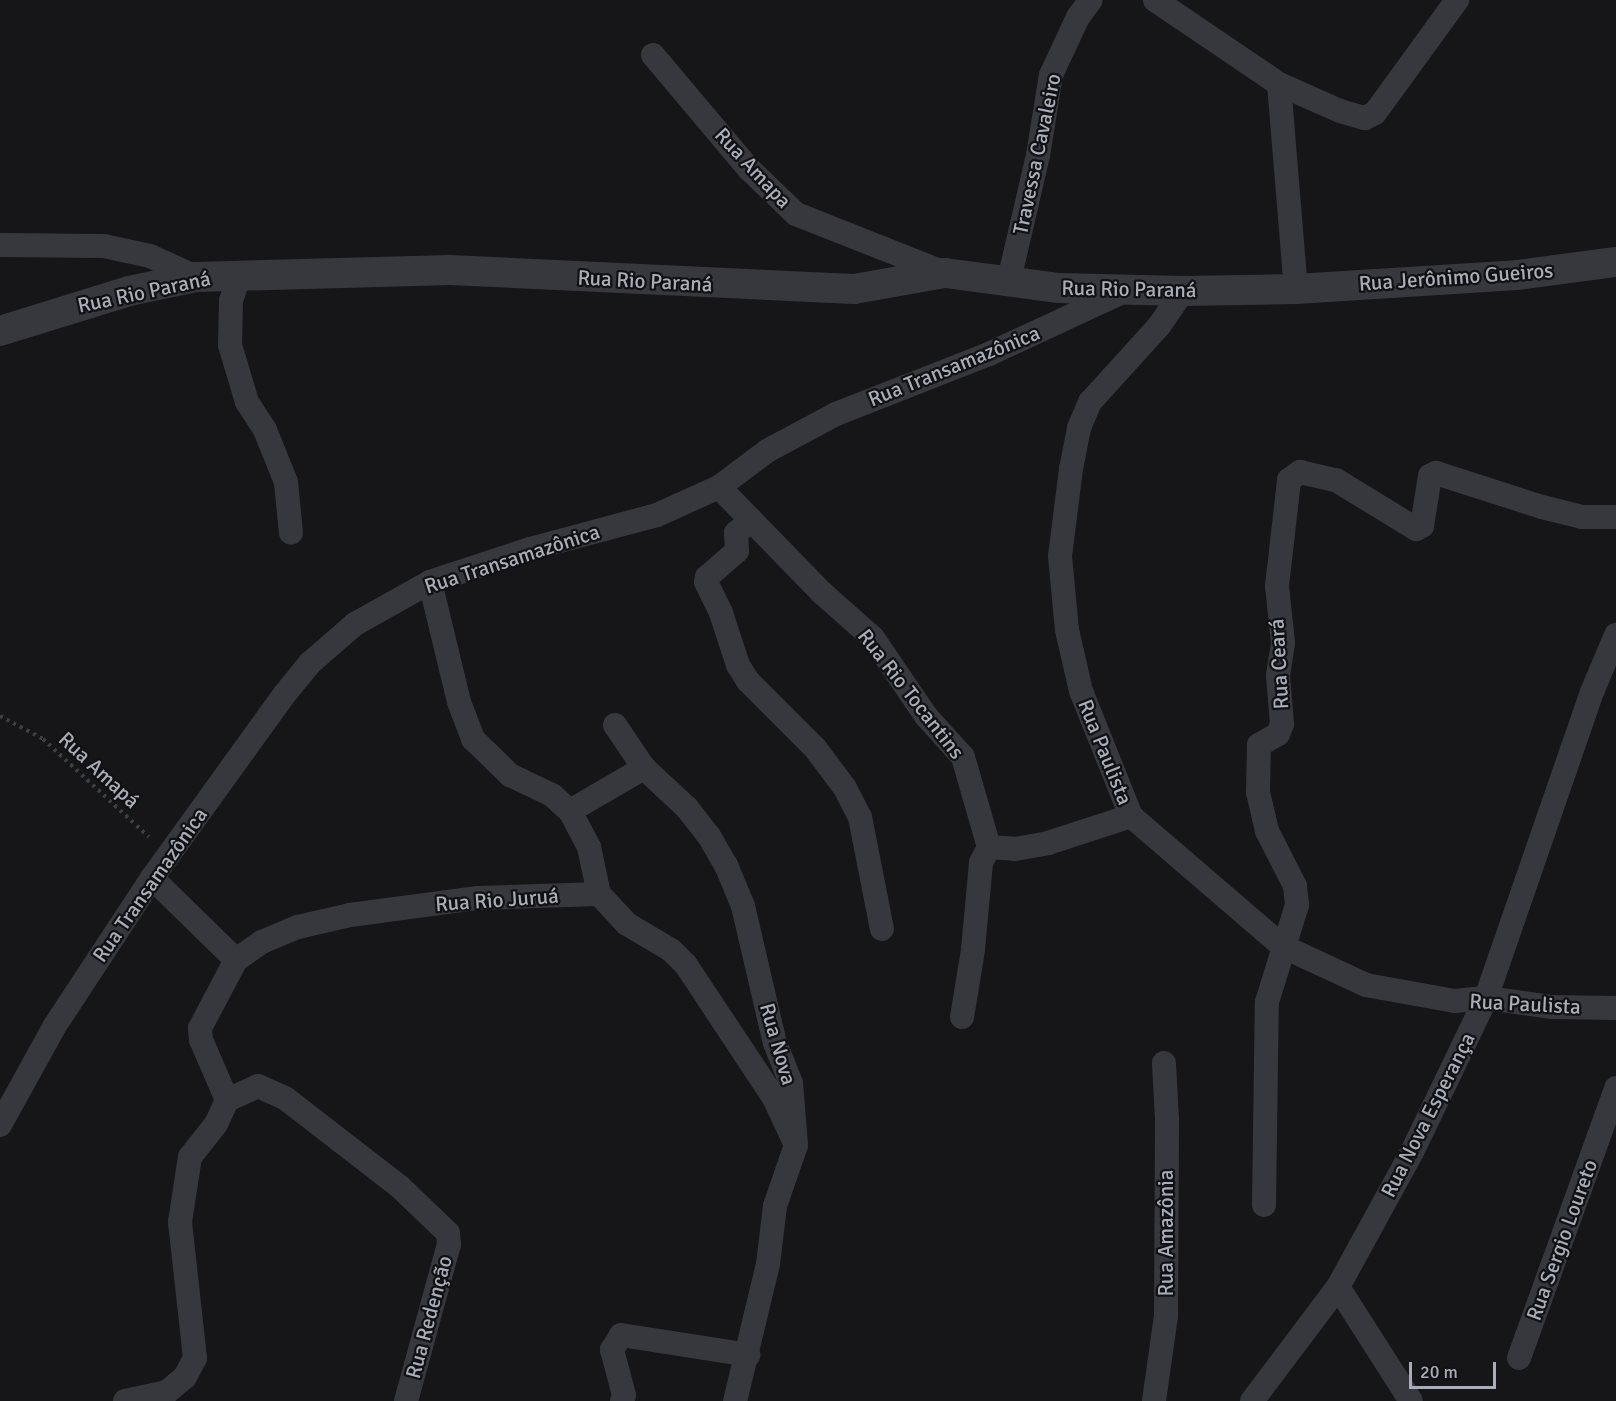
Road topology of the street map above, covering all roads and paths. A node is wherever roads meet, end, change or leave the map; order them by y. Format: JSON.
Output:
{"nodes":[{"id":1,"x":1091,"y":0,"type":"edge"},
{"id":2,"x":1457,"y":0,"type":"edge"},
{"id":3,"x":1163,"y":2,"type":"edge"},
{"id":4,"x":652,"y":55,"type":"dead end"},
{"id":5,"x":1279,"y":84,"type":"junction"},
{"id":6,"x":0,"y":245,"type":"edge"},
{"id":7,"x":1616,"y":262,"type":"edge"},
{"id":8,"x":945,"y":273,"type":"junction"},
{"id":9,"x":239,"y":276,"type":"junction"},
{"id":10,"x":196,"y":277,"type":"junction"},
{"id":11,"x":1009,"y":280,"type":"junction"},
{"id":12,"x":1131,"y":288,"type":"junction"},
{"id":13,"x":1296,"y":289,"type":"junction"},
{"id":14,"x":1183,"y":291,"type":"junction"},
{"id":15,"x":0,"y":332,"type":"edge"},
{"id":16,"x":719,"y":487,"type":"junction"},
{"id":17,"x":1616,"y":517,"type":"edge"},
{"id":18,"x":751,"y":520,"type":"junction"},
{"id":19,"x":291,"y":533,"type":"dead end"},
{"id":20,"x":430,"y":582,"type":"junction"},
{"id":21,"x":1616,"y":635,"type":"edge"},
{"id":22,"x":0,"y":716,"type":"edge"},
{"id":23,"x":615,"y":725,"type":"dead end"},
{"id":24,"x":644,"y":768,"type":"junction"},
{"id":25,"x":570,"y":811,"type":"junction"},
{"id":26,"x":1131,"y":816,"type":"junction"},
{"id":27,"x":988,"y":847,"type":"junction"},
{"id":28,"x":170,"y":856,"type":"junction"},
{"id":29,"x":152,"y":878,"type":"junction"},
{"id":30,"x":599,"y":894,"type":"junction"},
{"id":31,"x":882,"y":929,"type":"dead end"},
{"id":32,"x":1282,"y":946,"type":"junction"},
{"id":33,"x":236,"y":960,"type":"junction"},
{"id":34,"x":1486,"y":998,"type":"junction"},
{"id":35,"x":1616,"y":1008,"type":"edge"},
{"id":36,"x":962,"y":1017,"type":"dead end"},
{"id":37,"x":1164,"y":1064,"type":"dead end"},
{"id":38,"x":1616,"y":1088,"type":"edge"},
{"id":39,"x":227,"y":1100,"type":"junction"},
{"id":40,"x":0,"y":1125,"type":"edge"},
{"id":41,"x":796,"y":1145,"type":"junction"},
{"id":42,"x":1264,"y":1205,"type":"dead end"},
{"id":43,"x":1338,"y":1287,"type":"junction"},
{"id":44,"x":748,"y":1355,"type":"junction"},
{"id":45,"x":1519,"y":1358,"type":"dead end"},
{"id":46,"x":125,"y":1401,"type":"edge"},
{"id":47,"x":406,"y":1401,"type":"edge"},
{"id":48,"x":622,"y":1401,"type":"edge"},
{"id":49,"x":735,"y":1401,"type":"edge"},
{"id":50,"x":1154,"y":1401,"type":"edge"},
{"id":51,"x":1252,"y":1401,"type":"edge"},
{"id":52,"x":1412,"y":1401,"type":"edge"}],
"edges":[{"from":1,"to":11,"type":"street","name":"Travessa Cavaleiro"},
{"from":2,"to":5,"type":"street"},
{"from":3,"to":5,"type":"street"},
{"from":4,"to":8,"type":"street","name":"Rua Amapa"},
{"from":5,"to":13,"type":"street"},
{"from":6,"to":10,"type":"street"},
{"from":7,"to":13,"type":"street","name":"Rua Jerônimo Gueiros"},
{"from":8,"to":9,"type":"street","name":"Rua Rio Paraná"},
{"from":8,"to":11,"type":"street","name":"Rua Rio Paraná"},
{"from":9,"to":10,"type":"street","name":"Rua Rio Paraná"},
{"from":9,"to":19,"type":"street"},
{"from":10,"to":15,"type":"street","name":"Rua Rio Paraná"},
{"from":11,"to":12,"type":"street","name":"Rua Rio Paraná"},
{"from":12,"to":14,"type":"street","name":"Rua Rio Paraná"},
{"from":12,"to":16,"type":"street","name":"Rua Transamazônica"},
{"from":13,"to":14,"type":"street","name":"Rua Rio Paraná"},
{"from":14,"to":26,"type":"street","name":"Rua Paulista"},
{"from":16,"to":18,"type":"street","name":"Rua Rio Tocantins"},
{"from":16,"to":20,"type":"street","name":"Rua Transamazônica"},
{"from":17,"to":32,"type":"street","name":"Rua Ceará"},
{"from":18,"to":27,"type":"street","name":"Rua Rio Tocantins"},
{"from":18,"to":31,"type":"street"},
{"from":20,"to":25,"type":"street"},
{"from":20,"to":28,"type":"street","name":"Rua Transamazônica"},
{"from":21,"to":34,"type":"street","name":"Rua Nova Esperança"},
{"from":22,"to":28,"type":"path","name":"Rua Amapá"},
{"from":23,"to":24,"type":"street","name":"Rua Nova"},
{"from":24,"to":25,"type":"street"},
{"from":24,"to":41,"type":"street","name":"Rua Nova"},
{"from":25,"to":30,"type":"street"},
{"from":26,"to":27,"type":"street"},
{"from":26,"to":32,"type":"street","name":"Rua Paulista"},
{"from":27,"to":36,"type":"street"},
{"from":28,"to":29,"type":"street","name":"Rua Transamazônica"},
{"from":29,"to":33,"type":"street"},
{"from":29,"to":40,"type":"street","name":"Rua Transamazônica"},
{"from":30,"to":33,"type":"street","name":"Rua Rio Juruá"},
{"from":30,"to":41,"type":"street"},
{"from":32,"to":34,"type":"street","name":"Rua Paulista"},
{"from":32,"to":42,"type":"street","name":"Rua Ceará"},
{"from":33,"to":39,"type":"street"},
{"from":34,"to":35,"type":"street","name":"Rua Paulista"},
{"from":34,"to":43,"type":"street","name":"Rua Nova Esperança"},
{"from":37,"to":50,"type":"street","name":"Rua Amazônia"},
{"from":38,"to":45,"type":"street","name":"Rua Sergio Loureto"},
{"from":39,"to":46,"type":"street"},
{"from":39,"to":47,"type":"street","name":"Rua Redenção"},
{"from":41,"to":44,"type":"street","name":"Rua Nova"},
{"from":43,"to":51,"type":"street","name":"Rua Nova Esperança"},
{"from":43,"to":52,"type":"street"},
{"from":44,"to":48,"type":"street"},
{"from":44,"to":49,"type":"street","name":"Rua Nova"}]}
